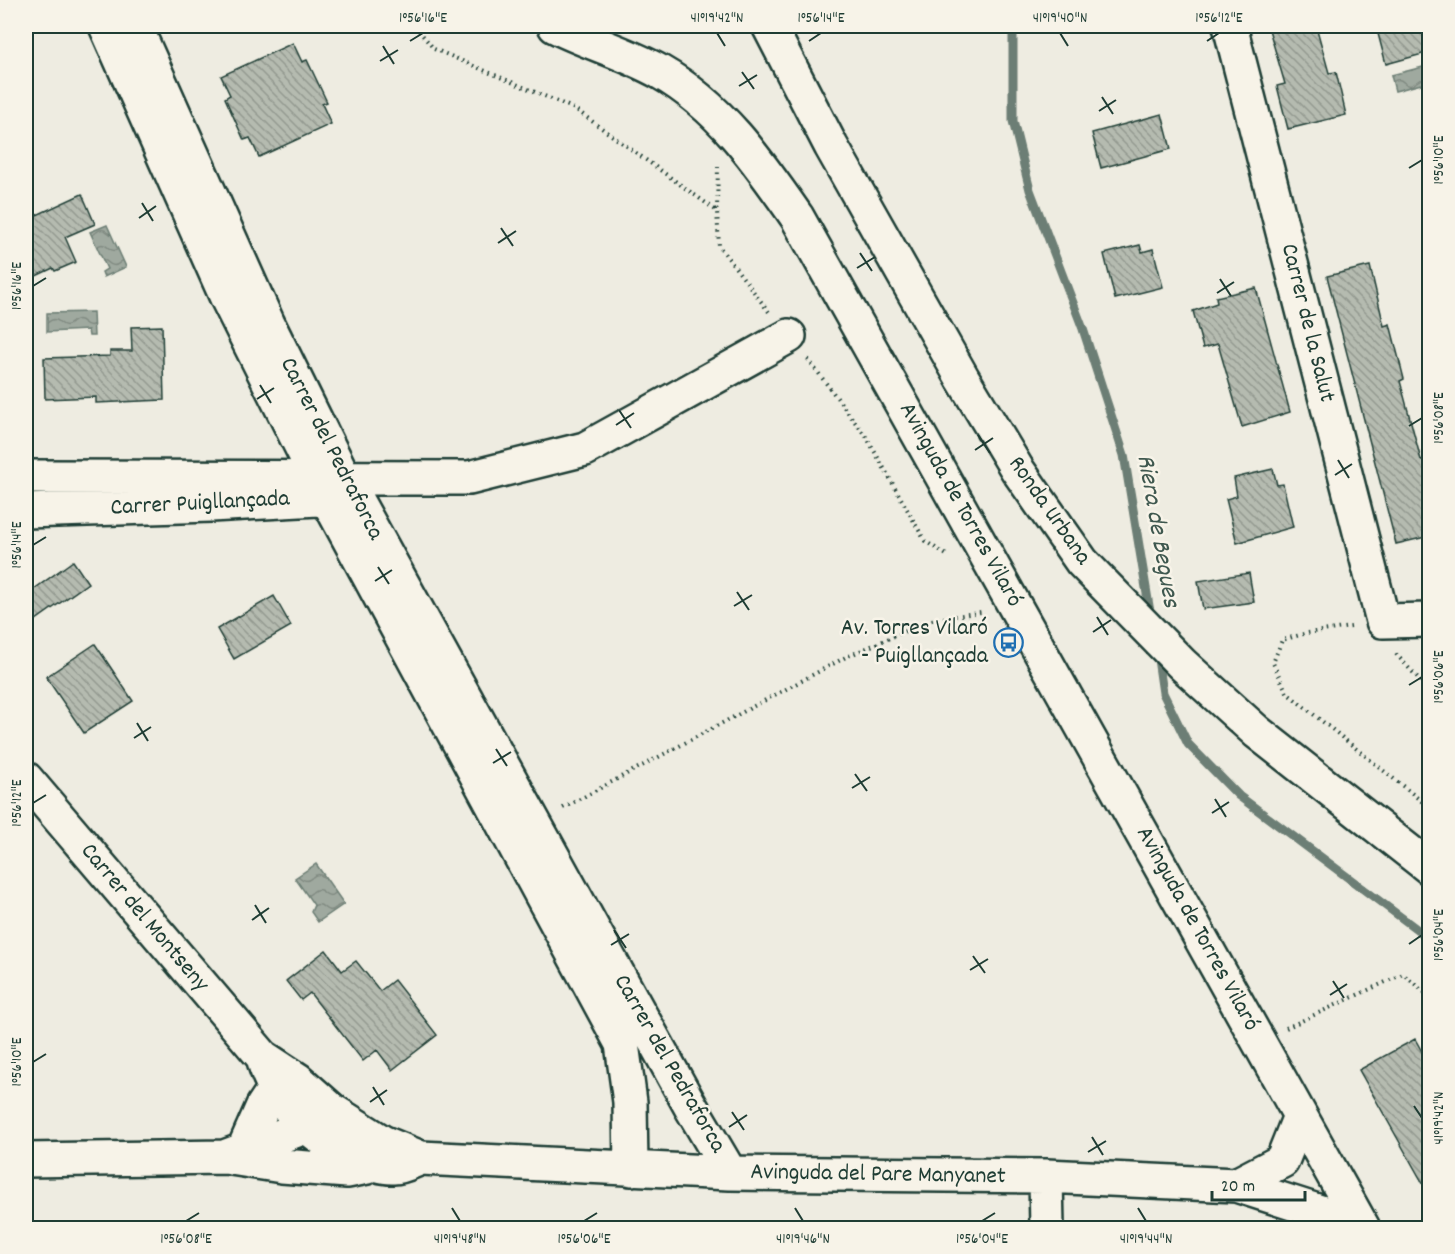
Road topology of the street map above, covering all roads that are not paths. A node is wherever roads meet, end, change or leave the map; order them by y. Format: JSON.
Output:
{"nodes":[{"id":1,"x":106,"y":26,"type":"edge"},
{"id":2,"x":135,"y":26,"type":"edge"},
{"id":3,"x":555,"y":26,"type":"edge"},
{"id":4,"x":769,"y":26,"type":"edge"},
{"id":5,"x":1230,"y":26,"type":"edge"},
{"id":6,"x":789,"y":336,"type":"road end"},
{"id":7,"x":26,"y":477,"type":"edge"},
{"id":8,"x":341,"y":485,"type":"junction"},
{"id":9,"x":26,"y":511,"type":"edge"},
{"id":10,"x":1430,"y":620,"type":"edge"},
{"id":11,"x":26,"y":778,"type":"edge"},
{"id":12,"x":1430,"y":868,"type":"edge"},
{"id":13,"x":264,"y":1057,"type":"junction"},
{"id":14,"x":275,"y":1088,"type":"junction"},
{"id":15,"x":1300,"y":1116,"type":"junction"},
{"id":16,"x":315,"y":1122,"type":"junction"},
{"id":17,"x":235,"y":1153,"type":"junction"},
{"id":18,"x":382,"y":1153,"type":"junction"},
{"id":19,"x":26,"y":1160,"type":"edge"},
{"id":20,"x":297,"y":1167,"type":"junction"},
{"id":21,"x":631,"y":1169,"type":"junction"},
{"id":22,"x":730,"y":1173,"type":"junction"},
{"id":23,"x":1046,"y":1176,"type":"junction"},
{"id":24,"x":1236,"y":1185,"type":"junction"},
{"id":25,"x":1346,"y":1225,"type":"edge"},
{"id":26,"x":1047,"y":1228,"type":"edge"}],
"edges":[{"from":1,"to":8,"type":"street","name":"Carrer del Pedraforca"},
{"from":2,"to":8,"type":"street","name":"Carrer del Pedraforca"},
{"from":3,"to":15,"type":"street","name":"Avinguda de Torres Vilaró"},
{"from":4,"to":12,"type":"street","name":"Ronda Urbana"},
{"from":5,"to":10,"type":"street","name":"Carrer de la Salut"},
{"from":6,"to":8,"type":"street","name":"Carrer Puigllançada"},
{"from":7,"to":8,"type":"street","name":"Carrer Puigllançada"},
{"from":8,"to":9,"type":"street","name":"Carrer Puigllançada"},
{"from":8,"to":21,"type":"street","name":"Carrer del Pedraforca"},
{"from":8,"to":22,"type":"street","name":"Carrer del Pedraforca"},
{"from":11,"to":13,"type":"street","name":"Carrer del Montseny"},
{"from":13,"to":14,"type":"street","name":"Avinguda del Pare Manyanet"},
{"from":13,"to":16,"type":"street","name":"Avinguda del Pare Manyanet"},
{"from":14,"to":16,"type":"street","name":"Avinguda del Pare Manyanet"},
{"from":14,"to":17,"type":"street"},
{"from":15,"to":24,"type":"street"},
{"from":15,"to":25,"type":"street","name":"Avinguda de Torres Vilaró"},
{"from":16,"to":17,"type":"street"},
{"from":16,"to":18,"type":"street","name":"Avinguda del Pare Manyanet"},
{"from":16,"to":20,"type":"street"},
{"from":17,"to":19,"type":"street"},
{"from":17,"to":20,"type":"street"},
{"from":18,"to":20,"type":"street"},
{"from":18,"to":21,"type":"street","name":"Avinguda del Pare Manyanet"},
{"from":21,"to":22,"type":"street","name":"Avinguda del Pare Manyanet"},
{"from":22,"to":23,"type":"street","name":"Avinguda del Pare Manyanet"},
{"from":23,"to":24,"type":"street","name":"Avinguda del Pare Manyanet"},
{"from":23,"to":26,"type":"street"},
{"from":24,"to":25,"type":"street","name":"Avinguda del Pare Manyanet"}]}
